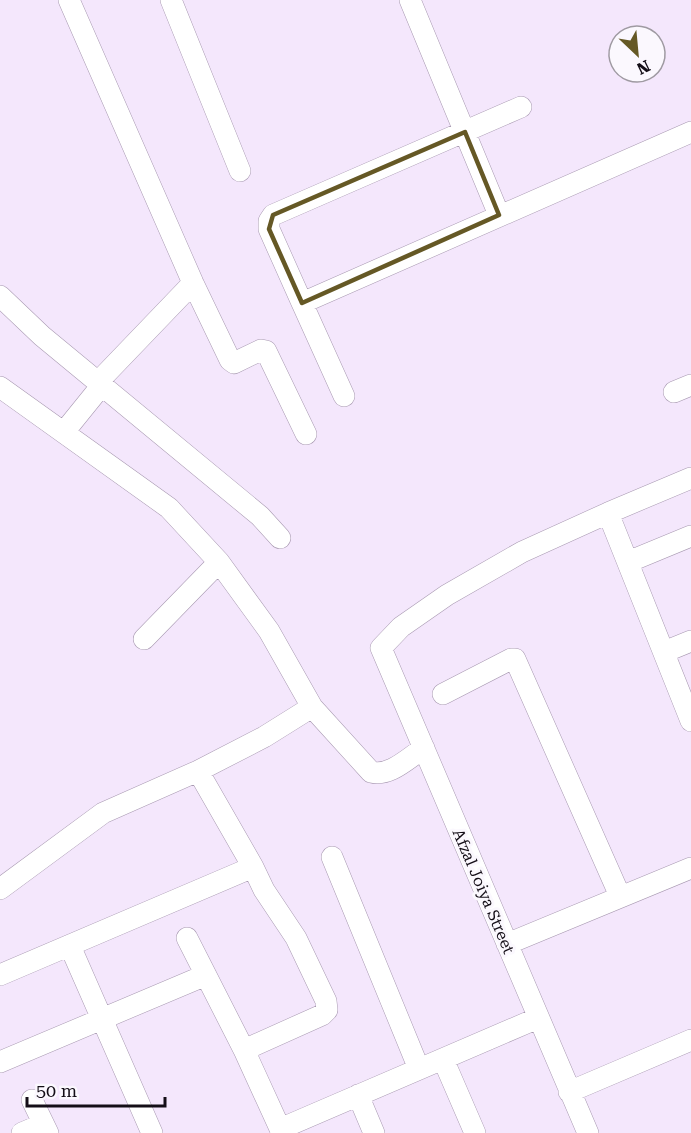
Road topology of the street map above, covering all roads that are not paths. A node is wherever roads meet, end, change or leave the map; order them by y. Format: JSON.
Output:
{"nodes":[{"id":1,"x":69,"y":0,"type":"edge"},
{"id":2,"x":171,"y":0,"type":"edge"},
{"id":3,"x":410,"y":0,"type":"edge"},
{"id":4,"x":521,"y":107,"type":"dead end"},
{"id":5,"x":465,"y":132,"type":"junction"},
{"id":6,"x":691,"y":132,"type":"edge"},
{"id":7,"x":240,"y":171,"type":"dead end"},
{"id":8,"x":500,"y":215,"type":"junction"},
{"id":9,"x":193,"y":283,"type":"junction"},
{"id":10,"x":0,"y":296,"type":"edge"},
{"id":11,"x":302,"y":303,"type":"junction"},
{"id":12,"x":100,"y":384,"type":"junction"},
{"id":13,"x":0,"y":387,"type":"edge"},
{"id":14,"x":344,"y":396,"type":"dead end"},
{"id":15,"x":64,"y":432,"type":"junction"},
{"id":16,"x":306,"y":434,"type":"dead end"},
{"id":17,"x":691,"y":478,"type":"edge"},
{"id":18,"x":608,"y":513,"type":"junction"},
{"id":19,"x":691,"y":536,"type":"edge"},
{"id":20,"x":280,"y":538,"type":"dead end"},
{"id":21,"x":219,"y":562,"type":"junction"},
{"id":22,"x":628,"y":562,"type":"junction"},
{"id":23,"x":144,"y":639,"type":"dead end"},
{"id":24,"x":691,"y":642,"type":"edge"},
{"id":25,"x":664,"y":652,"type":"junction"},
{"id":26,"x":443,"y":694,"type":"dead end"},
{"id":27,"x":312,"y":707,"type":"junction"},
{"id":28,"x":690,"y":717,"type":"edge"},
{"id":29,"x":424,"y":748,"type":"junction"},
{"id":30,"x":198,"y":771,"type":"junction"},
{"id":31,"x":332,"y":857,"type":"dead end"},
{"id":32,"x":253,"y":867,"type":"junction"},
{"id":33,"x":691,"y":868,"type":"edge"},
{"id":34,"x":0,"y":889,"type":"edge"},
{"id":35,"x":621,"y":896,"type":"junction"},
{"id":36,"x":187,"y":938,"type":"dead end"},
{"id":37,"x":507,"y":944,"type":"junction"},
{"id":38,"x":70,"y":946,"type":"junction"},
{"id":39,"x":0,"y":975,"type":"edge"},
{"id":40,"x":206,"y":975,"type":"junction"},
{"id":41,"x":102,"y":1018,"type":"junction"},
{"id":42,"x":538,"y":1018,"type":"junction"},
{"id":43,"x":691,"y":1040,"type":"edge"},
{"id":44,"x":244,"y":1050,"type":"junction"},
{"id":45,"x":442,"y":1059,"type":"junction"},
{"id":46,"x":0,"y":1062,"type":"edge"},
{"id":47,"x":419,"y":1069,"type":"junction"},
{"id":48,"x":569,"y":1092,"type":"junction"},
{"id":49,"x":358,"y":1095,"type":"junction"},
{"id":50,"x":32,"y":1100,"type":"dead end"},
{"id":51,"x":45,"y":1129,"type":"edge"},
{"id":52,"x":281,"y":1131,"type":"edge"},
{"id":53,"x":22,"y":1133,"type":"edge"},
{"id":54,"x":152,"y":1133,"type":"edge"},
{"id":55,"x":374,"y":1133,"type":"edge"},
{"id":56,"x":475,"y":1133,"type":"edge"},
{"id":57,"x":588,"y":1133,"type":"edge"}],
"edges":[{"from":1,"to":9,"type":"street"},
{"from":2,"to":7,"type":"street"},
{"from":3,"to":5,"type":"street"},
{"from":4,"to":5,"type":"street"},
{"from":5,"to":8,"type":"street"},
{"from":5,"to":11,"type":"street"},
{"from":6,"to":8,"type":"street"},
{"from":8,"to":11,"type":"street"},
{"from":9,"to":12,"type":"street"},
{"from":9,"to":16,"type":"street"},
{"from":10,"to":12,"type":"street"},
{"from":11,"to":14,"type":"street"},
{"from":12,"to":15,"type":"street"},
{"from":12,"to":20,"type":"street"},
{"from":13,"to":15,"type":"street"},
{"from":15,"to":21,"type":"street"},
{"from":17,"to":18,"type":"street"},
{"from":18,"to":22,"type":"street"},
{"from":18,"to":29,"type":"street","name":"Afzal Joiya Street"},
{"from":19,"to":22,"type":"street"},
{"from":21,"to":23,"type":"street"},
{"from":21,"to":27,"type":"street"},
{"from":22,"to":25,"type":"street"},
{"from":24,"to":25,"type":"street"},
{"from":25,"to":28,"type":"street"},
{"from":26,"to":35,"type":"street"},
{"from":27,"to":29,"type":"street"},
{"from":27,"to":30,"type":"street"},
{"from":29,"to":37,"type":"street","name":"Afzal Joiya Street"},
{"from":30,"to":32,"type":"street"},
{"from":30,"to":34,"type":"street"},
{"from":31,"to":47,"type":"street"},
{"from":32,"to":38,"type":"street"},
{"from":32,"to":44,"type":"street"},
{"from":33,"to":35,"type":"street"},
{"from":35,"to":37,"type":"street"},
{"from":36,"to":40,"type":"street"},
{"from":37,"to":42,"type":"street","name":"Afzal Joiya Street"},
{"from":38,"to":39,"type":"street"},
{"from":38,"to":41,"type":"street"},
{"from":40,"to":41,"type":"street"},
{"from":40,"to":44,"type":"street"},
{"from":41,"to":46,"type":"street"},
{"from":41,"to":54,"type":"street"},
{"from":42,"to":45,"type":"street"},
{"from":42,"to":48,"type":"street","name":"Afzal Joiya Street"},
{"from":43,"to":48,"type":"street"},
{"from":44,"to":52,"type":"street"},
{"from":45,"to":47,"type":"street"},
{"from":45,"to":56,"type":"street"},
{"from":47,"to":49,"type":"street"},
{"from":48,"to":57,"type":"street","name":"Afzal Joiya Street"},
{"from":49,"to":52,"type":"street"},
{"from":49,"to":55,"type":"street"},
{"from":50,"to":51,"type":"street"},
{"from":51,"to":53,"type":"street"}]}
